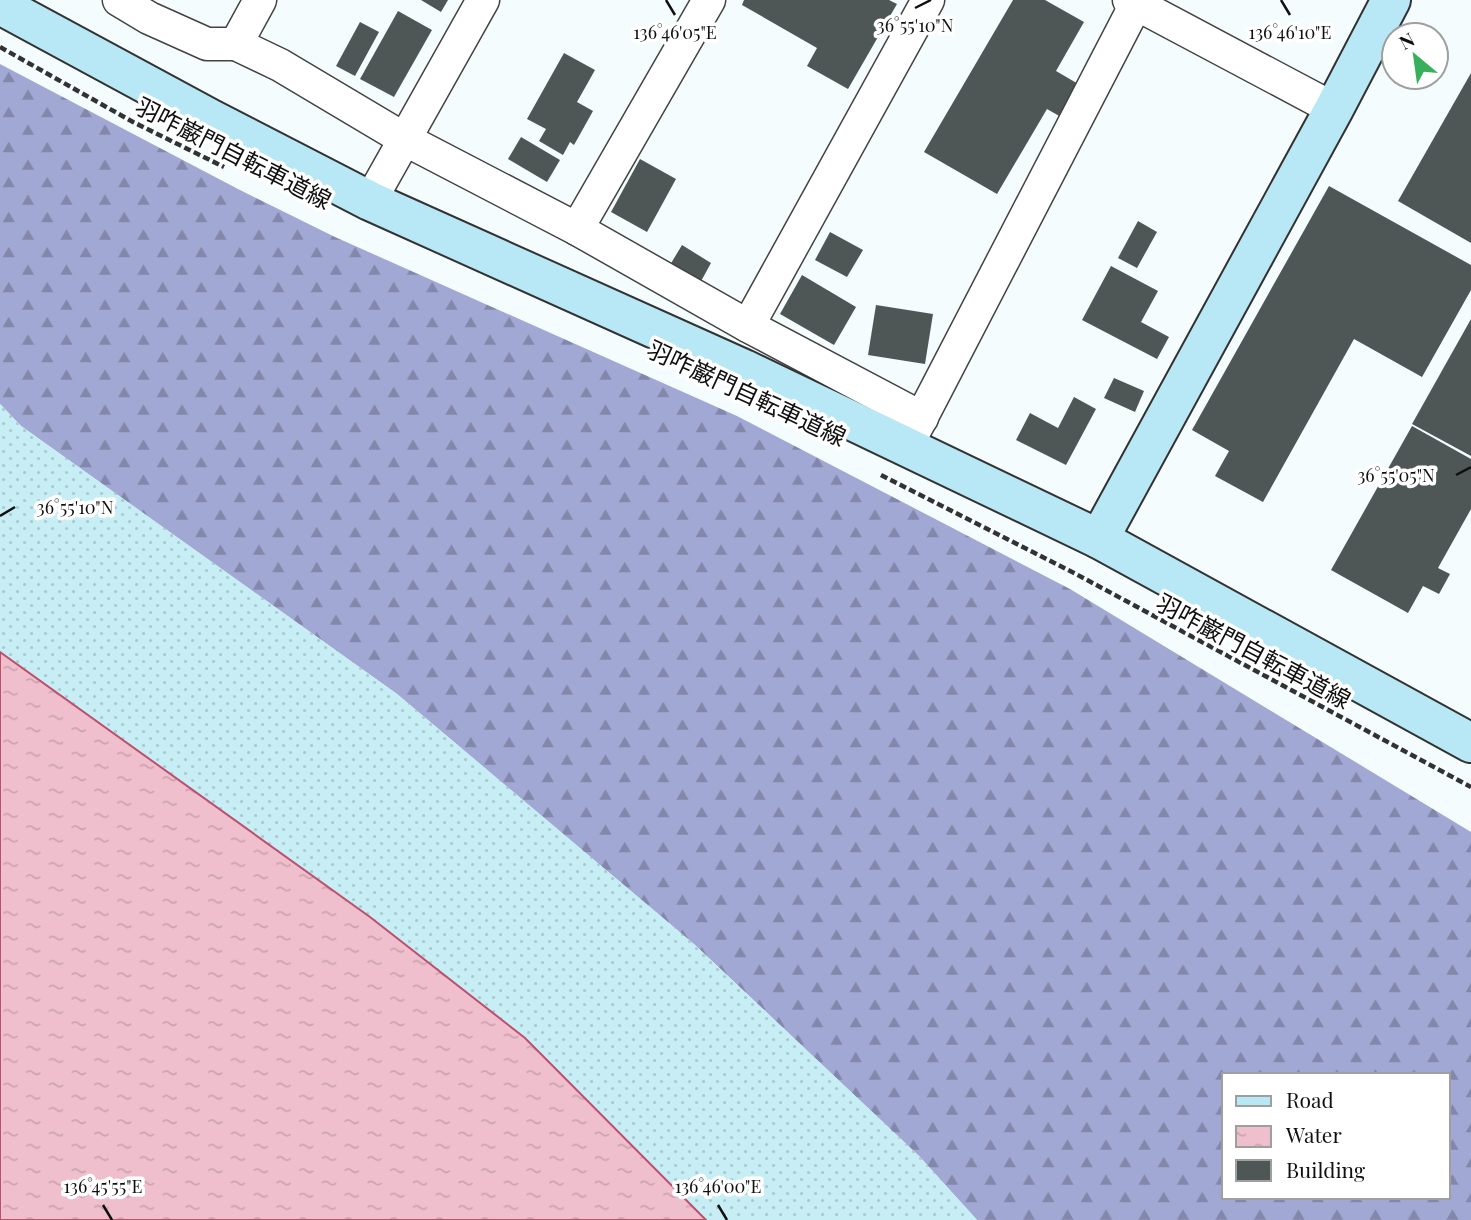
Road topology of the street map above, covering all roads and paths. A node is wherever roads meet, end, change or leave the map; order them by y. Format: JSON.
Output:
{"nodes":[{"id":1,"x":120,"y":0,"type":"edge"},
{"id":2,"x":260,"y":0,"type":"edge"},
{"id":3,"x":483,"y":0,"type":"edge"},
{"id":4,"x":709,"y":0,"type":"edge"},
{"id":5,"x":928,"y":0,"type":"edge"},
{"id":6,"x":1391,"y":0,"type":"edge"},
{"id":7,"x":1132,"y":2,"type":"edge"},
{"id":8,"x":0,"y":5,"type":"edge"},
{"id":9,"x":236,"y":44,"type":"junction"},
{"id":10,"x":0,"y":47,"type":"edge"},
{"id":11,"x":1334,"y":109,"type":"junction"},
{"id":12,"x":406,"y":140,"type":"junction"},
{"id":13,"x":233,"y":171,"type":"dead end"},
{"id":14,"x":370,"y":201,"type":"junction"},
{"id":15,"x":577,"y":229,"type":"junction"},
{"id":16,"x":748,"y":326,"type":"junction"},
{"id":17,"x":914,"y":432,"type":"junction"},
{"id":18,"x":878,"y":474,"type":"dead end"},
{"id":19,"x":1099,"y":539,"type":"junction"},
{"id":20,"x":1471,"y":743,"type":"edge"},
{"id":21,"x":1471,"y":787,"type":"edge"}],
"edges":[{"from":1,"to":9,"type":"street"},
{"from":2,"to":9,"type":"street"},
{"from":3,"to":12,"type":"street"},
{"from":4,"to":15,"type":"street"},
{"from":5,"to":16,"type":"street"},
{"from":6,"to":11,"type":"street"},
{"from":7,"to":11,"type":"street"},
{"from":7,"to":17,"type":"street"},
{"from":8,"to":14,"type":"street"},
{"from":9,"to":12,"type":"street"},
{"from":10,"to":13,"type":"path","name":"羽咋巌門自転車道線"},
{"from":11,"to":19,"type":"street"},
{"from":12,"to":14,"type":"street"},
{"from":12,"to":15,"type":"street"},
{"from":14,"to":17,"type":"street"},
{"from":15,"to":16,"type":"street"},
{"from":16,"to":17,"type":"street"},
{"from":17,"to":19,"type":"street"},
{"from":18,"to":21,"type":"path","name":"羽咋巌門自転車道線"},
{"from":19,"to":20,"type":"street"}]}
